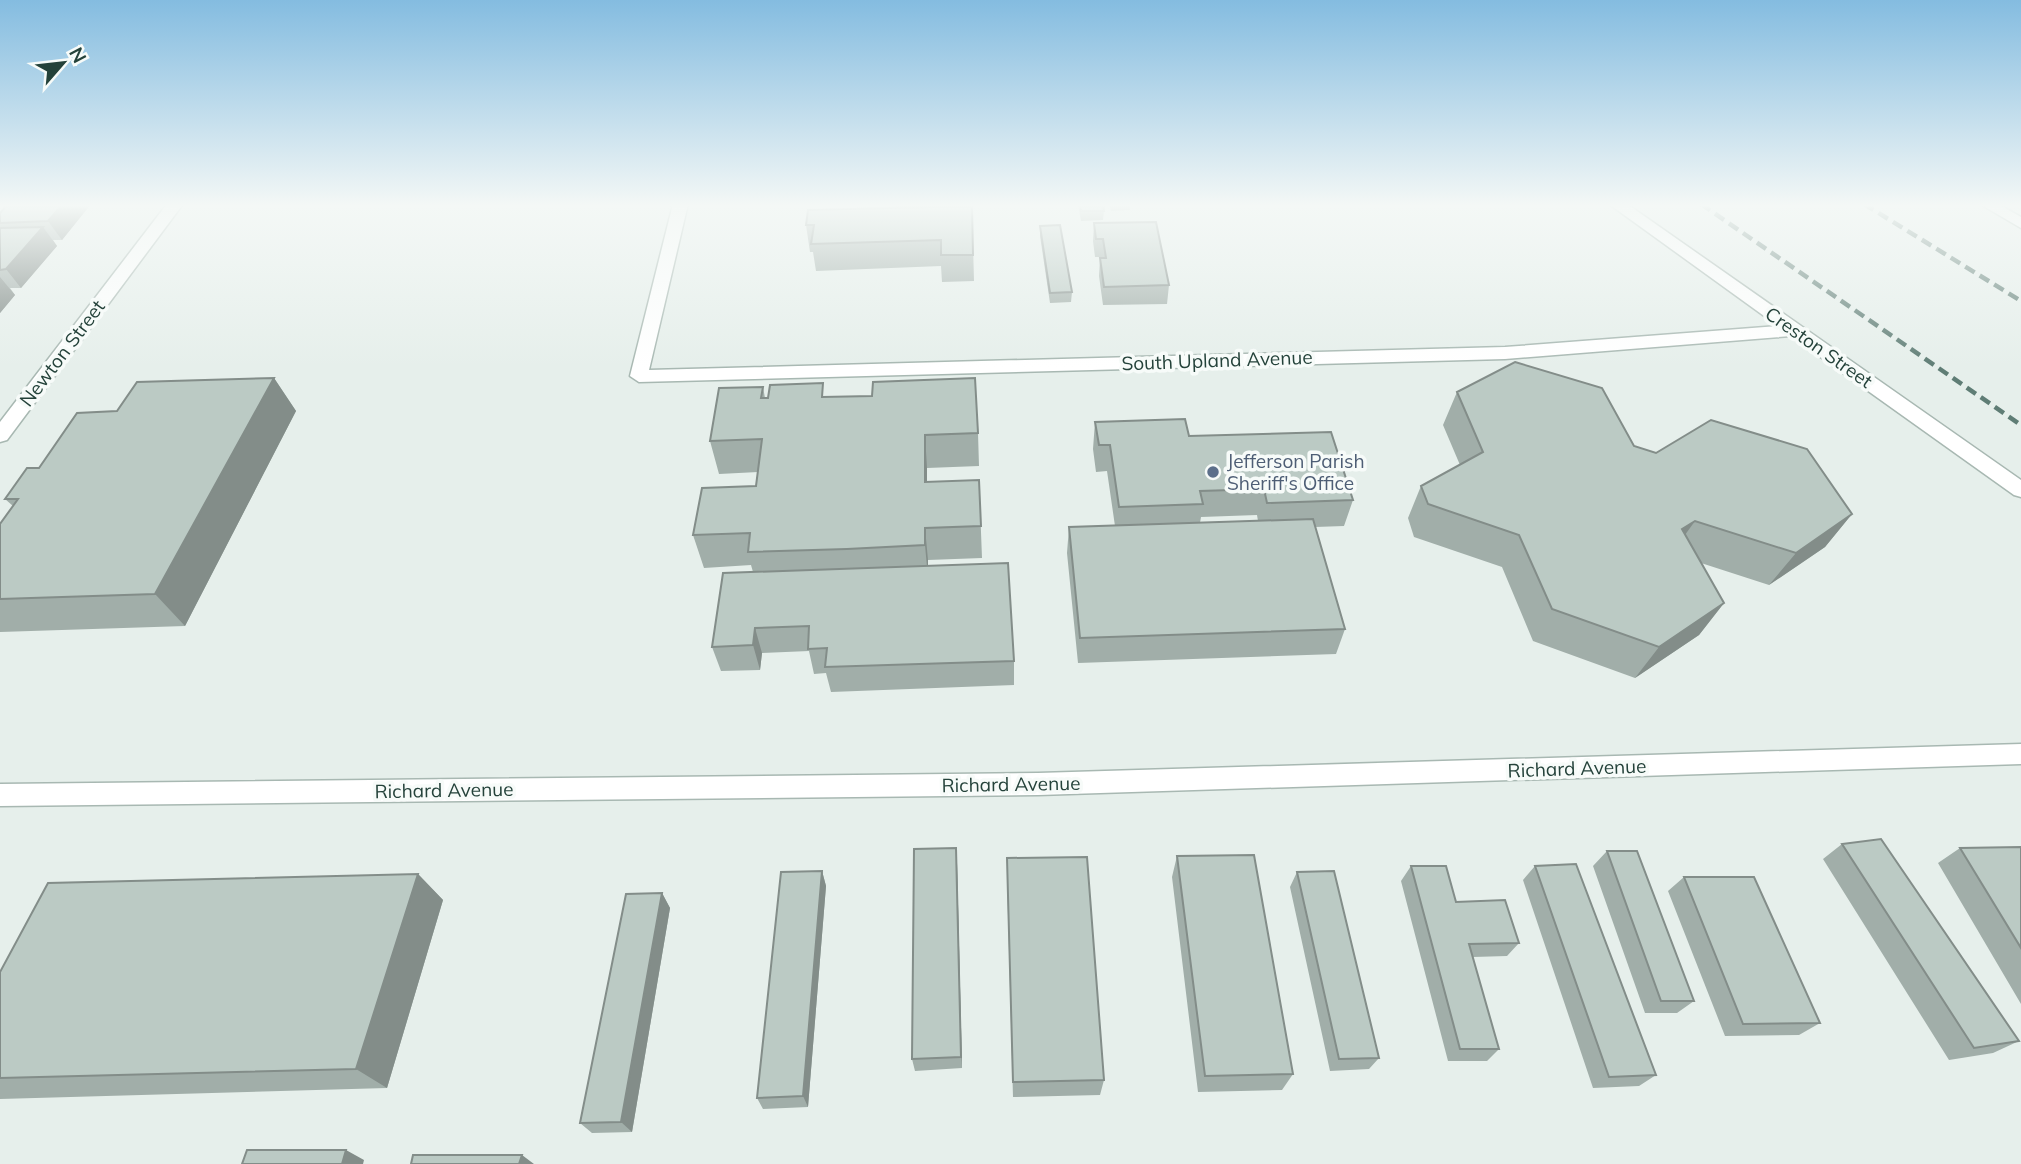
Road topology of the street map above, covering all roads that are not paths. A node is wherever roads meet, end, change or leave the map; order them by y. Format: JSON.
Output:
{"nodes":[{"id":1,"x":134,"y":258,"type":"edge"},
{"id":2,"x":667,"y":258,"type":"edge"},
{"id":3,"x":1693,"y":258,"type":"edge"},
{"id":4,"x":1794,"y":330,"type":"junction"},
{"id":5,"x":0,"y":435,"type":"edge"},
{"id":6,"x":2021,"y":490,"type":"edge"},
{"id":7,"x":2021,"y":754,"type":"edge"},
{"id":8,"x":0,"y":795,"type":"edge"}],
"edges":[{"from":1,"to":5,"type":"street","name":"Newton Street"},
{"from":2,"to":4,"type":"street","name":"South Upland Avenue"},
{"from":3,"to":4,"type":"street","name":"Creston Street"},
{"from":4,"to":6,"type":"street","name":"Creston Street"},
{"from":7,"to":8,"type":"street","name":"Richard Avenue"}]}
